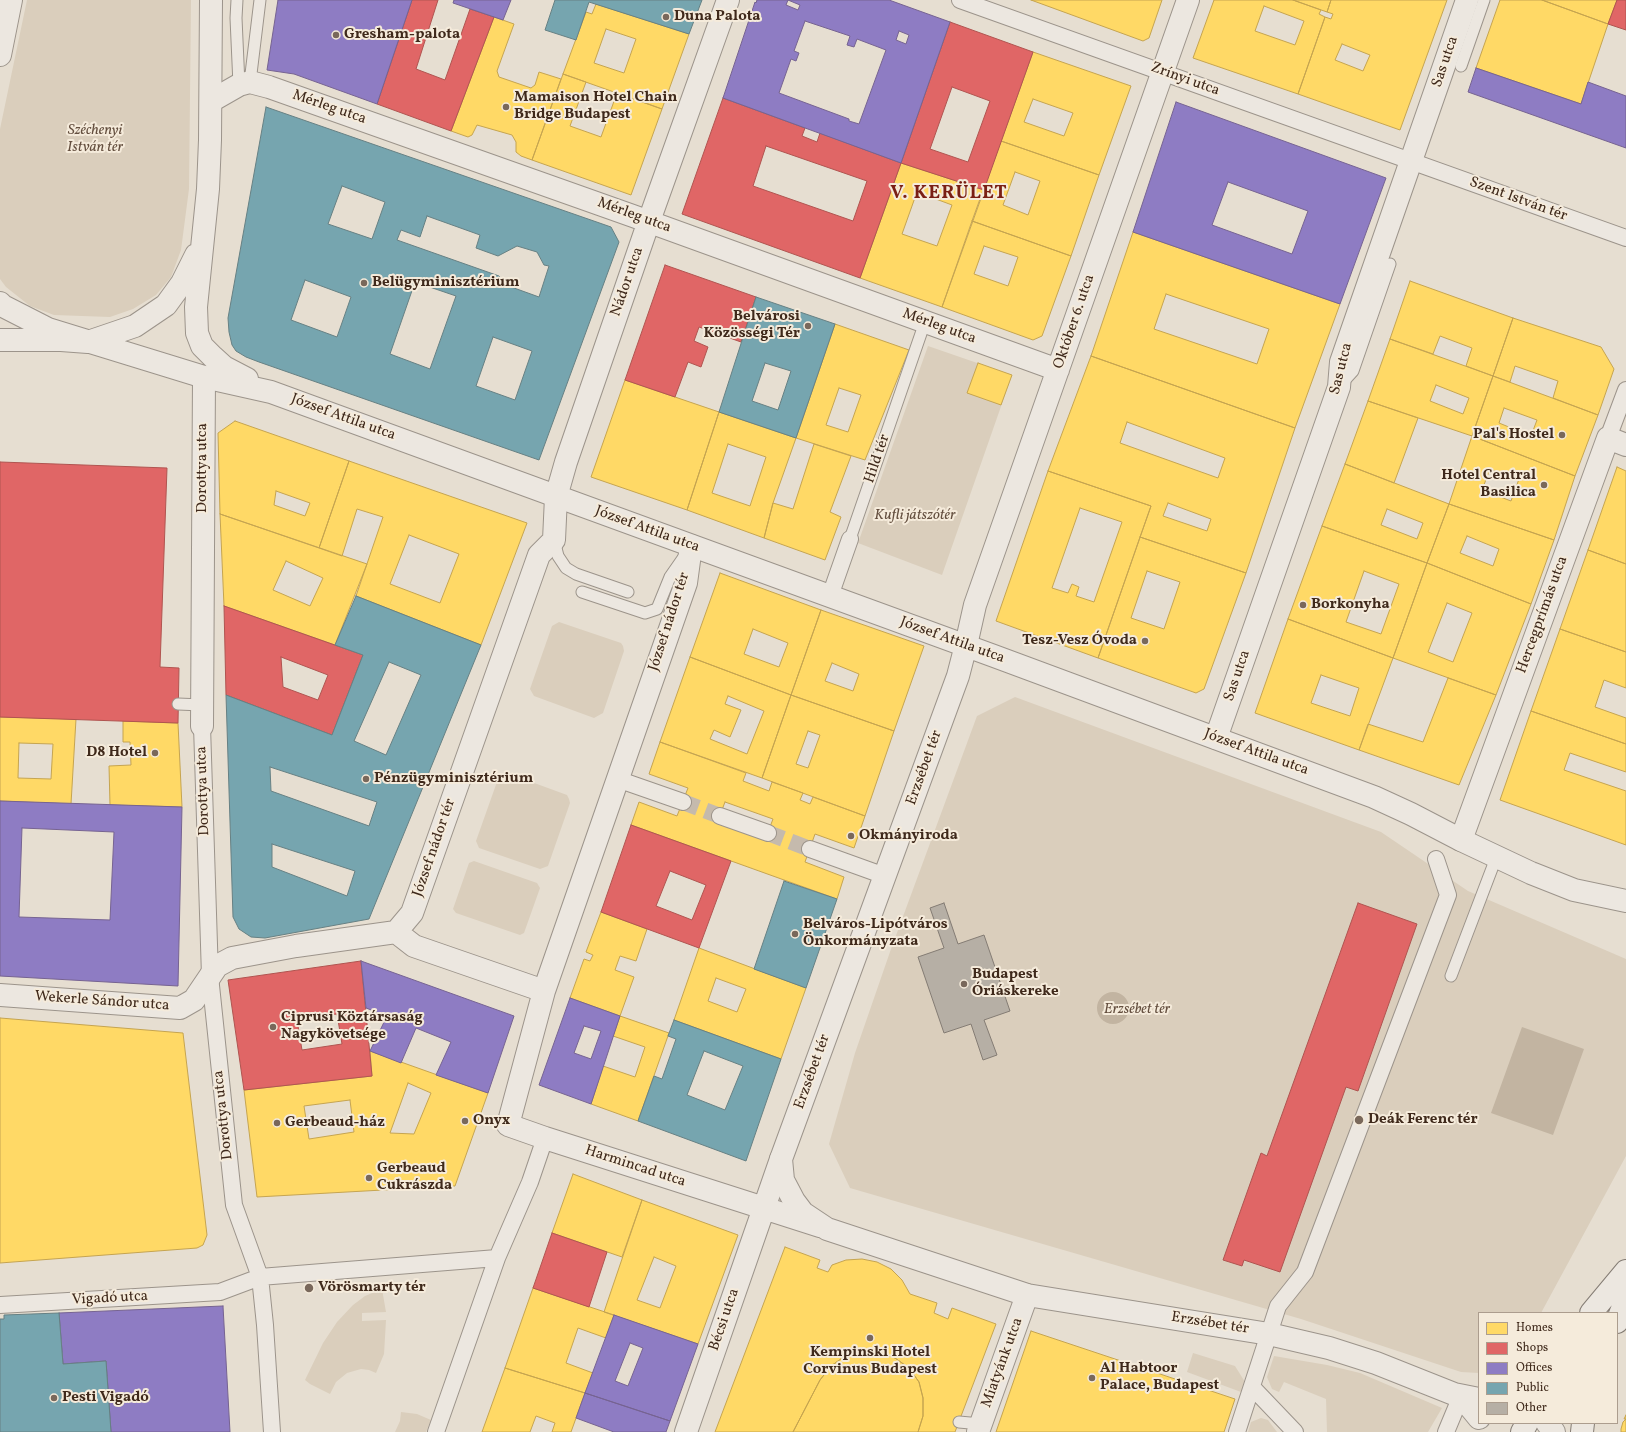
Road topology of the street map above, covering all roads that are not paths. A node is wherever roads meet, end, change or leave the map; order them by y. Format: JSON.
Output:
{"nodes":[{"id":1,"x":211,"y":0,"type":"edge"},
{"id":2,"x":237,"y":0,"type":"edge"},
{"id":3,"x":260,"y":0,"type":"edge"},
{"id":4,"x":728,"y":0,"type":"edge"},
{"id":5,"x":960,"y":0,"type":"edge"},
{"id":6,"x":1188,"y":0,"type":"edge"},
{"id":7,"x":1467,"y":0,"type":"edge"},
{"id":8,"x":1484,"y":0,"type":"edge"},
{"id":9,"x":11,"y":3,"type":"edge"},
{"id":10,"x":0,"y":55,"type":"edge"},
{"id":11,"x":1461,"y":66,"type":"dead end"},
{"id":12,"x":1163,"y":72,"type":"junction"},
{"id":13,"x":244,"y":84,"type":"junction"},
{"id":14,"x":211,"y":101,"type":"junction"},
{"id":15,"x":1411,"y":161,"type":"junction"},
{"id":16,"x":649,"y":221,"type":"junction"},
{"id":17,"x":1626,"y":238,"type":"edge"},
{"id":18,"x":202,"y":244,"type":"junction"},
{"id":19,"x":1390,"y":264,"type":"dead end"},
{"id":20,"x":0,"y":303,"type":"edge"},
{"id":21,"x":925,"y":322,"type":"junction"},
{"id":22,"x":1,"y":341,"type":"edge"},
{"id":23,"x":88,"y":342,"type":"junction"},
{"id":24,"x":1058,"y":370,"type":"junction"},
{"id":25,"x":204,"y":377,"type":"junction"},
{"id":26,"x":1339,"y":387,"type":"junction"},
{"id":27,"x":1626,"y":390,"type":"edge"},
{"id":28,"x":271,"y":392,"type":"junction"},
{"id":29,"x":1617,"y":442,"type":"edge"},
{"id":30,"x":556,"y":497,"type":"junction"},
{"id":31,"x":850,"y":539,"type":"joint"},
{"id":32,"x":554,"y":540,"type":"junction"},
{"id":33,"x":691,"y":546,"type":"junction"},
{"id":34,"x":582,"y":592,"type":"dead end"},
{"id":35,"x":628,"y":592,"type":"dead end"},
{"id":36,"x":830,"y":596,"type":"junction"},
{"id":37,"x":966,"y":646,"type":"junction"},
{"id":38,"x":178,"y":704,"type":"dead end"},
{"id":39,"x":202,"y":715,"type":"junction"},
{"id":40,"x":1216,"y":738,"type":"junction"},
{"id":41,"x":617,"y":779,"type":"junction"},
{"id":42,"x":683,"y":802,"type":"tunnel mouth"},
{"id":43,"x":720,"y":816,"type":"tunnel mouth"},
{"id":44,"x":768,"y":833,"type":"tunnel mouth"},
{"id":45,"x":1461,"y":840,"type":"junction"},
{"id":46,"x":810,"y":848,"type":"tunnel mouth"},
{"id":47,"x":1496,"y":858,"type":"junction"},
{"id":48,"x":1436,"y":859,"type":"dead end"},
{"id":49,"x":885,"y":876,"type":"junction"},
{"id":50,"x":1626,"y":901,"type":"edge"},
{"id":51,"x":396,"y":932,"type":"junction"},
{"id":52,"x":210,"y":976,"type":"junction"},
{"id":53,"x":1450,"y":976,"type":"dead end"},
{"id":54,"x":544,"y":991,"type":"junction"},
{"id":55,"x":0,"y":994,"type":"edge"},
{"id":56,"x":508,"y":1125,"type":"joint"},
{"id":57,"x":545,"y":1138,"type":"junction"},
{"id":58,"x":781,"y":1159,"type":"junction"},
{"id":59,"x":763,"y":1208,"type":"junction"},
{"id":60,"x":827,"y":1229,"type":"junction"},
{"id":61,"x":497,"y":1258,"type":"junction"},
{"id":62,"x":1626,"y":1270,"type":"edge"},
{"id":63,"x":260,"y":1277,"type":"junction"},
{"id":64,"x":1028,"y":1295,"type":"junction"},
{"id":65,"x":1626,"y":1299,"type":"edge"},
{"id":66,"x":0,"y":1305,"type":"edge"},
{"id":67,"x":1592,"y":1312,"type":"edge"},
{"id":68,"x":1618,"y":1319,"type":"edge"},
{"id":69,"x":1269,"y":1334,"type":"junction"},
{"id":70,"x":1252,"y":1387,"type":"junction"},
{"id":71,"x":1470,"y":1397,"type":"edge"},
{"id":72,"x":1478,"y":1416,"type":"edge"},
{"id":73,"x":959,"y":1422,"type":"dead end"},
{"id":74,"x":1484,"y":1424,"type":"edge"},
{"id":75,"x":980,"y":1428,"type":"edge"},
{"id":76,"x":272,"y":1432,"type":"edge"},
{"id":77,"x":436,"y":1432,"type":"edge"},
{"id":78,"x":686,"y":1432,"type":"edge"},
{"id":79,"x":1237,"y":1432,"type":"edge"},
{"id":80,"x":1295,"y":1432,"type":"edge"},
{"id":81,"x":1446,"y":1432,"type":"edge"},
{"id":82,"x":1490,"y":1432,"type":"edge"}],
"edges":[{"from":1,"to":14,"type":"street"},
{"from":2,"to":13,"type":"lane"},
{"from":3,"to":13,"type":"lane"},
{"from":4,"to":16,"type":"street","name":"Nádor utca"},
{"from":5,"to":12,"type":"street","name":"Zrínyi utca"},
{"from":6,"to":12,"type":"street","name":"Október 6. utca"},
{"from":7,"to":15,"type":"street","name":"Sas utca"},
{"from":8,"to":11,"type":"lane"},
{"from":9,"to":10,"type":"street"},
{"from":12,"to":15,"type":"street","name":"Zrínyi utca"},
{"from":12,"to":24,"type":"street","name":"Október 6. utca"},
{"from":13,"to":14,"type":"street"},
{"from":13,"to":16,"type":"street","name":"Mérleg utca"},
{"from":14,"to":18,"type":"street"},
{"from":15,"to":17,"type":"street","name":"Szent István tér"},
{"from":15,"to":26,"type":"street","name":"Sas utca"},
{"from":16,"to":21,"type":"street","name":"Mérleg utca"},
{"from":16,"to":30,"type":"street","name":"Nádor utca"},
{"from":18,"to":23,"type":"street"},
{"from":18,"to":28,"type":"street"},
{"from":19,"to":26,"type":"lane"},
{"from":20,"to":23,"type":"street"},
{"from":21,"to":24,"type":"street","name":"Mérleg utca"},
{"from":21,"to":31,"type":"lane","name":"Hild tér"},
{"from":22,"to":23,"type":"street"},
{"from":23,"to":25,"type":"street"},
{"from":24,"to":37,"type":"street","name":"Október 6. utca"},
{"from":25,"to":28,"type":"street"},
{"from":25,"to":39,"type":"street","name":"Dorottya utca"},
{"from":26,"to":40,"type":"street","name":"Sas utca"},
{"from":27,"to":29,"type":"street","name":"Hercegprímás utca"},
{"from":28,"to":30,"type":"street","name":"József Attila utca"},
{"from":29,"to":45,"type":"street","name":"Hercegprímás utca"},
{"from":30,"to":32,"type":"street"},
{"from":30,"to":33,"type":"street","name":"József Attila utca"},
{"from":31,"to":36,"type":"street","name":"Hild tér"},
{"from":32,"to":35,"type":"lane"},
{"from":32,"to":51,"type":"street","name":"József nádor tér"},
{"from":33,"to":34,"type":"lane"},
{"from":33,"to":36,"type":"street","name":"József Attila utca"},
{"from":33,"to":41,"type":"street","name":"József nádor tér"},
{"from":36,"to":37,"type":"street","name":"József Attila utca"},
{"from":37,"to":40,"type":"street","name":"József Attila utca"},
{"from":37,"to":49,"type":"street","name":"Erzsébet tér"},
{"from":38,"to":39,"type":"lane"},
{"from":39,"to":52,"type":"street","name":"Dorottya utca"},
{"from":40,"to":45,"type":"street","name":"József Attila utca"},
{"from":41,"to":42,"type":"street"},
{"from":41,"to":54,"type":"street","name":"József nádor tér"},
{"from":43,"to":44,"type":"street"},
{"from":45,"to":47,"type":"street","name":"József Attila utca"},
{"from":46,"to":49,"type":"street"},
{"from":47,"to":50,"type":"street","name":"József Attila utca"},
{"from":47,"to":53,"type":"lane"},
{"from":48,"to":69,"type":"street","name":"Erzsébet tér"},
{"from":49,"to":58,"type":"street","name":"Erzsébet tér"},
{"from":51,"to":52,"type":"street","name":"Wekerle Sándor utca"},
{"from":51,"to":54,"type":"street"},
{"from":52,"to":55,"type":"street","name":"Wekerle Sándor utca"},
{"from":52,"to":63,"type":"street","name":"Dorottya utca"},
{"from":54,"to":56,"type":"street","name":"József nádor tér"},
{"from":56,"to":57,"type":"street","name":"Harmincad utca"},
{"from":57,"to":59,"type":"street","name":"Harmincad utca"},
{"from":57,"to":61,"type":"street"},
{"from":58,"to":59,"type":"street","name":"Erzsébet tér"},
{"from":58,"to":60,"type":"street","name":"Erzsébet tér"},
{"from":59,"to":60,"type":"street","name":"Erzsébet tér"},
{"from":59,"to":78,"type":"street","name":"Bécsi utca"},
{"from":60,"to":64,"type":"street","name":"Erzsébet tér"},
{"from":61,"to":63,"type":"street"},
{"from":61,"to":77,"type":"street"},
{"from":62,"to":67,"type":"street"},
{"from":63,"to":66,"type":"street","name":"Vigadó utca"},
{"from":63,"to":76,"type":"street"},
{"from":64,"to":69,"type":"street","name":"Erzsébet tér"},
{"from":64,"to":75,"type":"street","name":"Miatyánk utca"},
{"from":65,"to":68,"type":"street"},
{"from":69,"to":70,"type":"street"},
{"from":69,"to":71,"type":"street","name":"Erzsébet tér"},
{"from":70,"to":79,"type":"street"},
{"from":70,"to":80,"type":"street"},
{"from":71,"to":72,"type":"street","name":"Erzsébet tér"},
{"from":71,"to":81,"type":"street"},
{"from":73,"to":75,"type":"lane"},
{"from":74,"to":82,"type":"street"}]}
